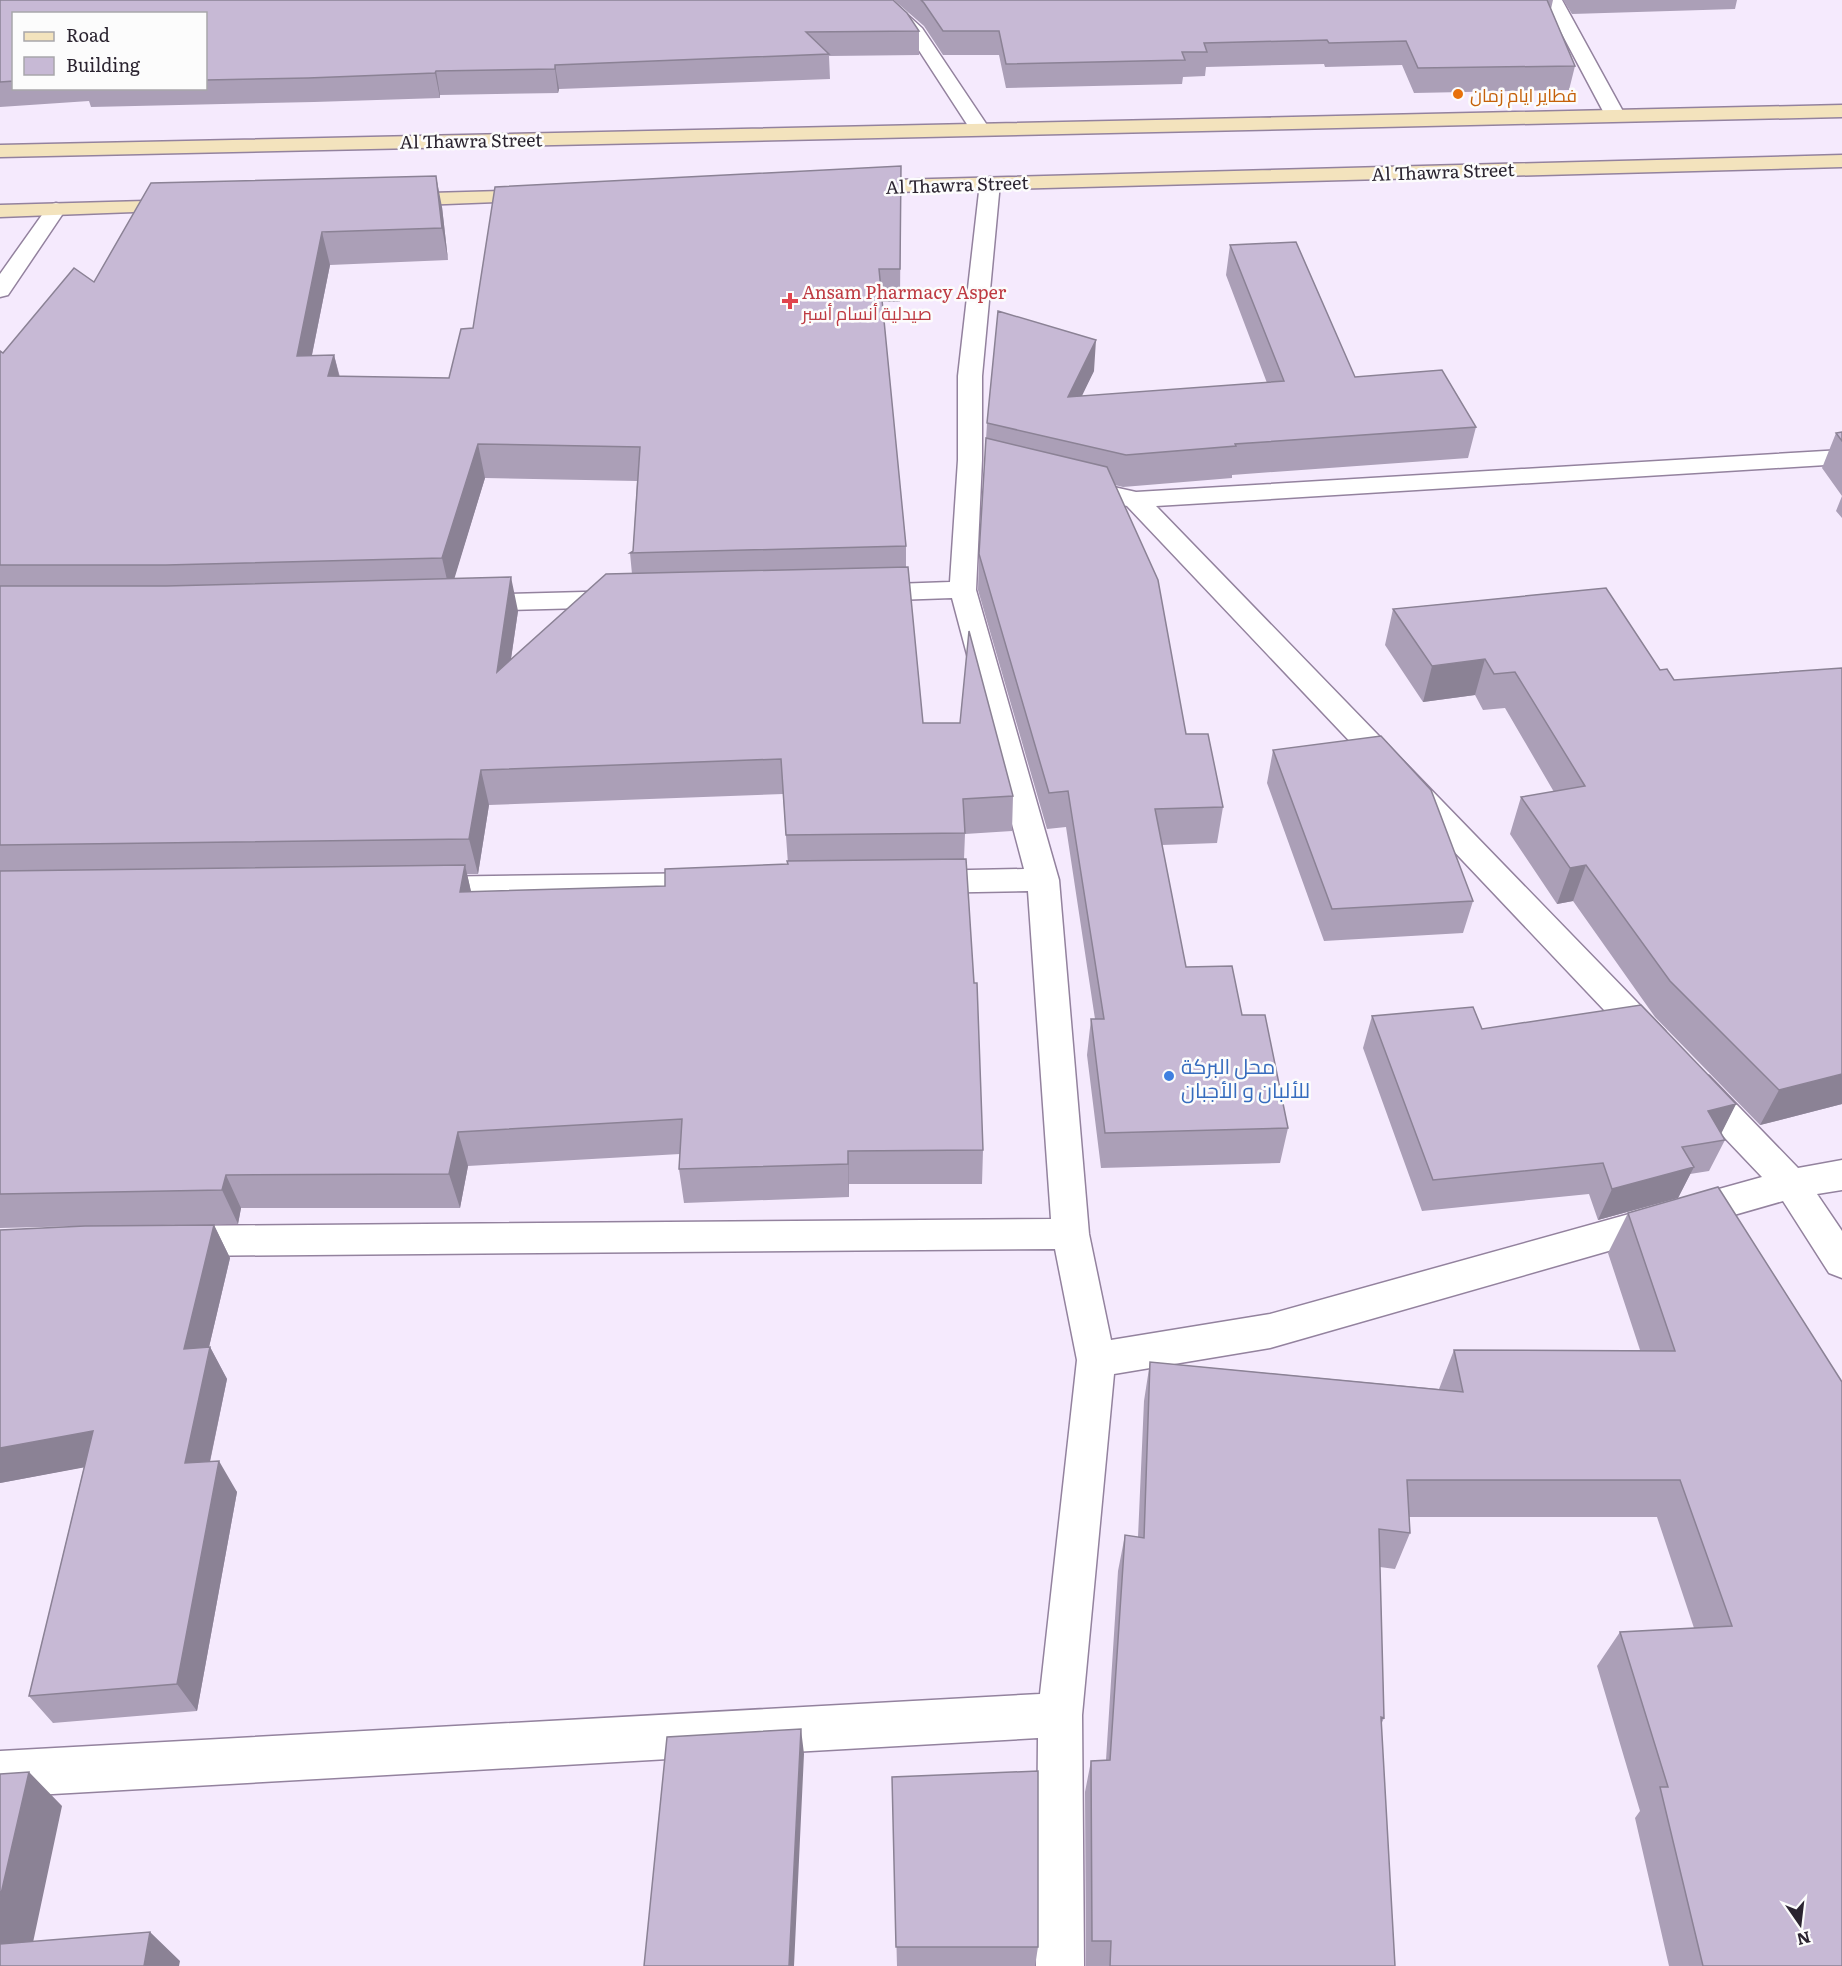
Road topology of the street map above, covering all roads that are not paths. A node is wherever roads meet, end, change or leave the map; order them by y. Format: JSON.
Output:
{"nodes":[{"id":1,"x":881,"y":0,"type":"edge"},
{"id":2,"x":1553,"y":0,"type":"edge"},
{"id":3,"x":1842,"y":111,"type":"edge"},
{"id":4,"x":1615,"y":115,"type":"junction"},
{"id":5,"x":979,"y":128,"type":"junction"},
{"id":6,"x":0,"y":151,"type":"edge"},
{"id":7,"x":1842,"y":161,"type":"edge"},
{"id":8,"x":990,"y":183,"type":"junction"},
{"id":9,"x":834,"y":188,"type":"edge"},
{"id":10,"x":559,"y":195,"type":"edge"},
{"id":11,"x":380,"y":200,"type":"edge"},
{"id":12,"x":200,"y":205,"type":"edge"},
{"id":13,"x":56,"y":209,"type":"junction"},
{"id":14,"x":0,"y":211,"type":"edge"},
{"id":15,"x":0,"y":290,"type":"edge"},
{"id":16,"x":1842,"y":457,"type":"edge"},
{"id":17,"x":1048,"y":479,"type":"edge"},
{"id":18,"x":1137,"y":501,"type":"junction"},
{"id":19,"x":963,"y":590,"type":"junction"},
{"id":20,"x":844,"y":593,"type":"edge"},
{"id":21,"x":642,"y":598,"type":"edge"},
{"id":22,"x":452,"y":603,"type":"edge"},
{"id":23,"x":1043,"y":880,"type":"junction"},
{"id":24,"x":888,"y":882,"type":"edge"},
{"id":25,"x":733,"y":884,"type":"edge"},
{"id":26,"x":398,"y":888,"type":"edge"},
{"id":27,"x":1842,"y":1175,"type":"edge"},
{"id":28,"x":1791,"y":1184,"type":"junction"},
{"id":29,"x":1071,"y":1234,"type":"junction"},
{"id":30,"x":140,"y":1241,"type":"edge"},
{"id":31,"x":1842,"y":1262,"type":"edge"},
{"id":32,"x":1096,"y":1360,"type":"junction"},
{"id":33,"x":1060,"y":1715,"type":"junction"},
{"id":34,"x":0,"y":1774,"type":"edge"},
{"id":35,"x":1060,"y":1966,"type":"edge"}],
"edges":[{"from":1,"to":5,"type":"street"},
{"from":2,"to":4,"type":"street"},
{"from":3,"to":4,"type":"main road","name":"Al Thawra Street"},
{"from":4,"to":5,"type":"main road","name":"Al Thawra Street"},
{"from":5,"to":6,"type":"main road","name":"Al Thawra Street"},
{"from":7,"to":8,"type":"main road","name":"Al Thawra Street"},
{"from":8,"to":9,"type":"main road","name":"Al Thawra Street"},
{"from":8,"to":19,"type":"street"},
{"from":10,"to":11,"type":"main road"},
{"from":12,"to":13,"type":"main road"},
{"from":13,"to":14,"type":"main road"},
{"from":13,"to":15,"type":"street"},
{"from":16,"to":18,"type":"street"},
{"from":17,"to":18,"type":"street"},
{"from":18,"to":28,"type":"street"},
{"from":19,"to":20,"type":"street"},
{"from":19,"to":23,"type":"street"},
{"from":21,"to":22,"type":"street"},
{"from":23,"to":24,"type":"street"},
{"from":23,"to":29,"type":"street"},
{"from":25,"to":26,"type":"street"},
{"from":27,"to":28,"type":"street"},
{"from":28,"to":31,"type":"street"},
{"from":28,"to":32,"type":"street"},
{"from":29,"to":30,"type":"street"},
{"from":29,"to":32,"type":"street"},
{"from":32,"to":33,"type":"street"},
{"from":33,"to":34,"type":"street"},
{"from":33,"to":35,"type":"street"}]}
